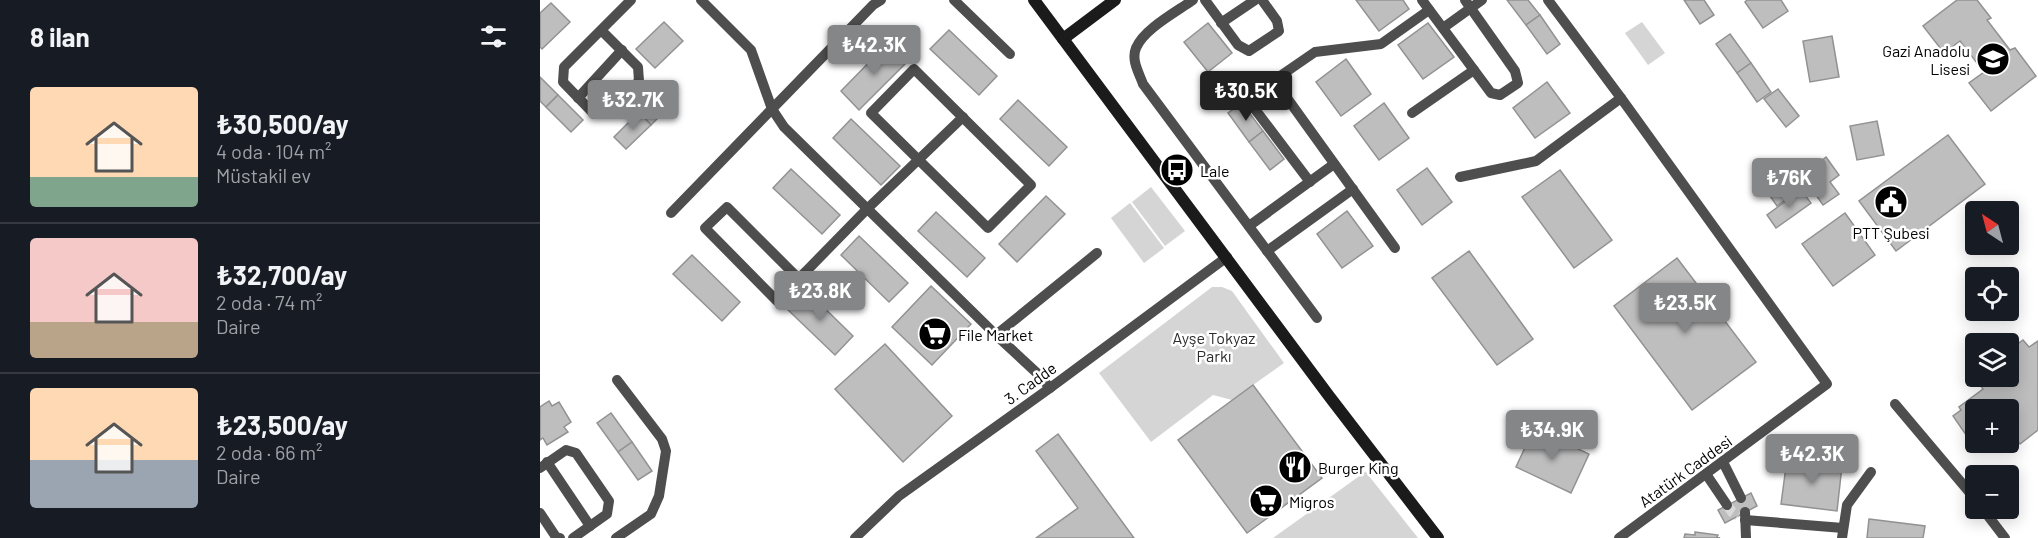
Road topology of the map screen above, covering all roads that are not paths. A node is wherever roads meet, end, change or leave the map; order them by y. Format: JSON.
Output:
{"nodes":[{"id":1,"x":631,"y":0,"type":"edge"},
{"id":2,"x":701,"y":0,"type":"edge"},
{"id":3,"x":881,"y":0,"type":"edge"},
{"id":4,"x":954,"y":0,"type":"edge"},
{"id":5,"x":1034,"y":0,"type":"edge"},
{"id":6,"x":1115,"y":0,"type":"edge"},
{"id":7,"x":1193,"y":0,"type":"edge"},
{"id":8,"x":1205,"y":0,"type":"edge"},
{"id":9,"x":1255,"y":0,"type":"edge"},
{"id":10,"x":1262,"y":0,"type":"edge"},
{"id":11,"x":1422,"y":0,"type":"edge"},
{"id":12,"x":1482,"y":0,"type":"edge"},
{"id":13,"x":1548,"y":0,"type":"edge"},
{"id":14,"x":1468,"y":4,"type":"edge"},
{"id":15,"x":1429,"y":10,"type":"junction"},
{"id":16,"x":1221,"y":23,"type":"junction"},
{"id":17,"x":1443,"y":28,"type":"junction"},
{"id":18,"x":601,"y":30,"type":"junction"},
{"id":19,"x":1063,"y":39,"type":"junction"},
{"id":20,"x":622,"y":50,"type":"junction"},
{"id":21,"x":1010,"y":54,"type":"dead end"},
{"id":22,"x":1474,"y":70,"type":"junction"},
{"id":23,"x":1274,"y":80,"type":"junction"},
{"id":24,"x":578,"y":98,"type":"junction"},
{"id":25,"x":1620,"y":98,"type":"junction"},
{"id":26,"x":772,"y":109,"type":"junction"},
{"id":27,"x":1412,"y":113,"type":"dead end"},
{"id":28,"x":963,"y":117,"type":"junction"},
{"id":29,"x":919,"y":159,"type":"junction"},
{"id":30,"x":1335,"y":164,"type":"junction"},
{"id":31,"x":1460,"y":177,"type":"dead end"},
{"id":32,"x":1310,"y":182,"type":"junction"},
{"id":33,"x":1353,"y":189,"type":"junction"},
{"id":34,"x":867,"y":209,"type":"junction"},
{"id":35,"x":671,"y":213,"type":"dead end"},
{"id":36,"x":1249,"y":226,"type":"junction"},
{"id":37,"x":1395,"y":248,"type":"dead end"},
{"id":38,"x":1267,"y":251,"type":"junction"},
{"id":39,"x":1097,"y":253,"type":"dead end"},
{"id":40,"x":1227,"y":257,"type":"junction"},
{"id":41,"x":799,"y":279,"type":"junction"},
{"id":42,"x":1317,"y":318,"type":"dead end"},
{"id":43,"x":996,"y":335,"type":"junction"},
{"id":44,"x":617,"y":380,"type":"dead end"},
{"id":45,"x":1050,"y":388,"type":"junction"},
{"id":46,"x":1895,"y":404,"type":"dead end"},
{"id":47,"x":1723,"y":462,"type":"junction"},
{"id":48,"x":544,"y":465,"type":"edge"},
{"id":49,"x":1871,"y":472,"type":"dead end"},
{"id":50,"x":1706,"y":474,"type":"junction"},
{"id":51,"x":1965,"y":488,"type":"edge"},
{"id":52,"x":1741,"y":498,"type":"dead end"},
{"id":53,"x":1727,"y":505,"type":"tunnel mouth"},
{"id":54,"x":540,"y":513,"type":"edge"},
{"id":55,"x":1990,"y":519,"type":"edge"},
{"id":56,"x":590,"y":526,"type":"junction"},
{"id":57,"x":1843,"y":533,"type":"edge"},
{"id":58,"x":560,"y":538,"type":"edge"},
{"id":59,"x":574,"y":538,"type":"edge"},
{"id":60,"x":616,"y":538,"type":"edge"},
{"id":61,"x":855,"y":538,"type":"edge"},
{"id":62,"x":1437,"y":538,"type":"edge"},
{"id":63,"x":1618,"y":538,"type":"edge"},
{"id":64,"x":1746,"y":538,"type":"edge"},
{"id":65,"x":2005,"y":538,"type":"edge"}],
"edges":[{"from":1,"to":18,"type":"street"},
{"from":2,"to":26,"type":"street"},
{"from":3,"to":26,"type":"street"},
{"from":4,"to":21,"type":"street"},
{"from":5,"to":19,"type":"street"},
{"from":6,"to":19,"type":"street"},
{"from":7,"to":36,"type":"street"},
{"from":8,"to":16,"type":"street"},
{"from":9,"to":16,"type":"street"},
{"from":10,"to":16,"type":"street"},
{"from":11,"to":15,"type":"street"},
{"from":12,"to":14,"type":"street"},
{"from":13,"to":25,"type":"street"},
{"from":14,"to":17,"type":"street"},
{"from":14,"to":22,"type":"street"},
{"from":15,"to":17,"type":"street"},
{"from":15,"to":23,"type":"street"},
{"from":17,"to":22,"type":"street"},
{"from":18,"to":20,"type":"street"},
{"from":18,"to":24,"type":"street"},
{"from":19,"to":40,"type":"street"},
{"from":20,"to":24,"type":"street"},
{"from":20,"to":24,"type":"street"},
{"from":22,"to":27,"type":"street"},
{"from":23,"to":30,"type":"street"},
{"from":23,"to":32,"type":"street"},
{"from":25,"to":31,"type":"street"},
{"from":25,"to":47,"type":"street","name":"Atatürk Caddesi"},
{"from":26,"to":34,"type":"street"},
{"from":26,"to":35,"type":"street"},
{"from":28,"to":29,"type":"street"},
{"from":28,"to":29,"type":"street"},
{"from":28,"to":29,"type":"street"},
{"from":29,"to":34,"type":"street"},
{"from":30,"to":32,"type":"street"},
{"from":30,"to":33,"type":"street"},
{"from":32,"to":36,"type":"street"},
{"from":33,"to":37,"type":"street"},
{"from":33,"to":38,"type":"street"},
{"from":34,"to":41,"type":"street"},
{"from":34,"to":43,"type":"street"},
{"from":36,"to":38,"type":"street"},
{"from":38,"to":42,"type":"street"},
{"from":39,"to":43,"type":"street"},
{"from":40,"to":45,"type":"street","name":"3. Cadde"},
{"from":40,"to":62,"type":"street"},
{"from":41,"to":41,"type":"street"},
{"from":43,"to":45,"type":"street"},
{"from":44,"to":60,"type":"street"},
{"from":45,"to":61,"type":"street","name":"3. Cadde"},
{"from":46,"to":51,"type":"street"},
{"from":47,"to":50,"type":"street","name":"Atatürk Caddesi"},
{"from":47,"to":52,"type":"street"},
{"from":48,"to":56,"type":"street"},
{"from":48,"to":56,"type":"street"},
{"from":49,"to":57,"type":"street"},
{"from":50,"to":53,"type":"street"},
{"from":50,"to":63,"type":"street","name":"Atatürk Caddesi"},
{"from":54,"to":58,"type":"street"},
{"from":55,"to":65,"type":"street"},
{"from":56,"to":59,"type":"street"},
{"from":57,"to":64,"type":"street"}]}
